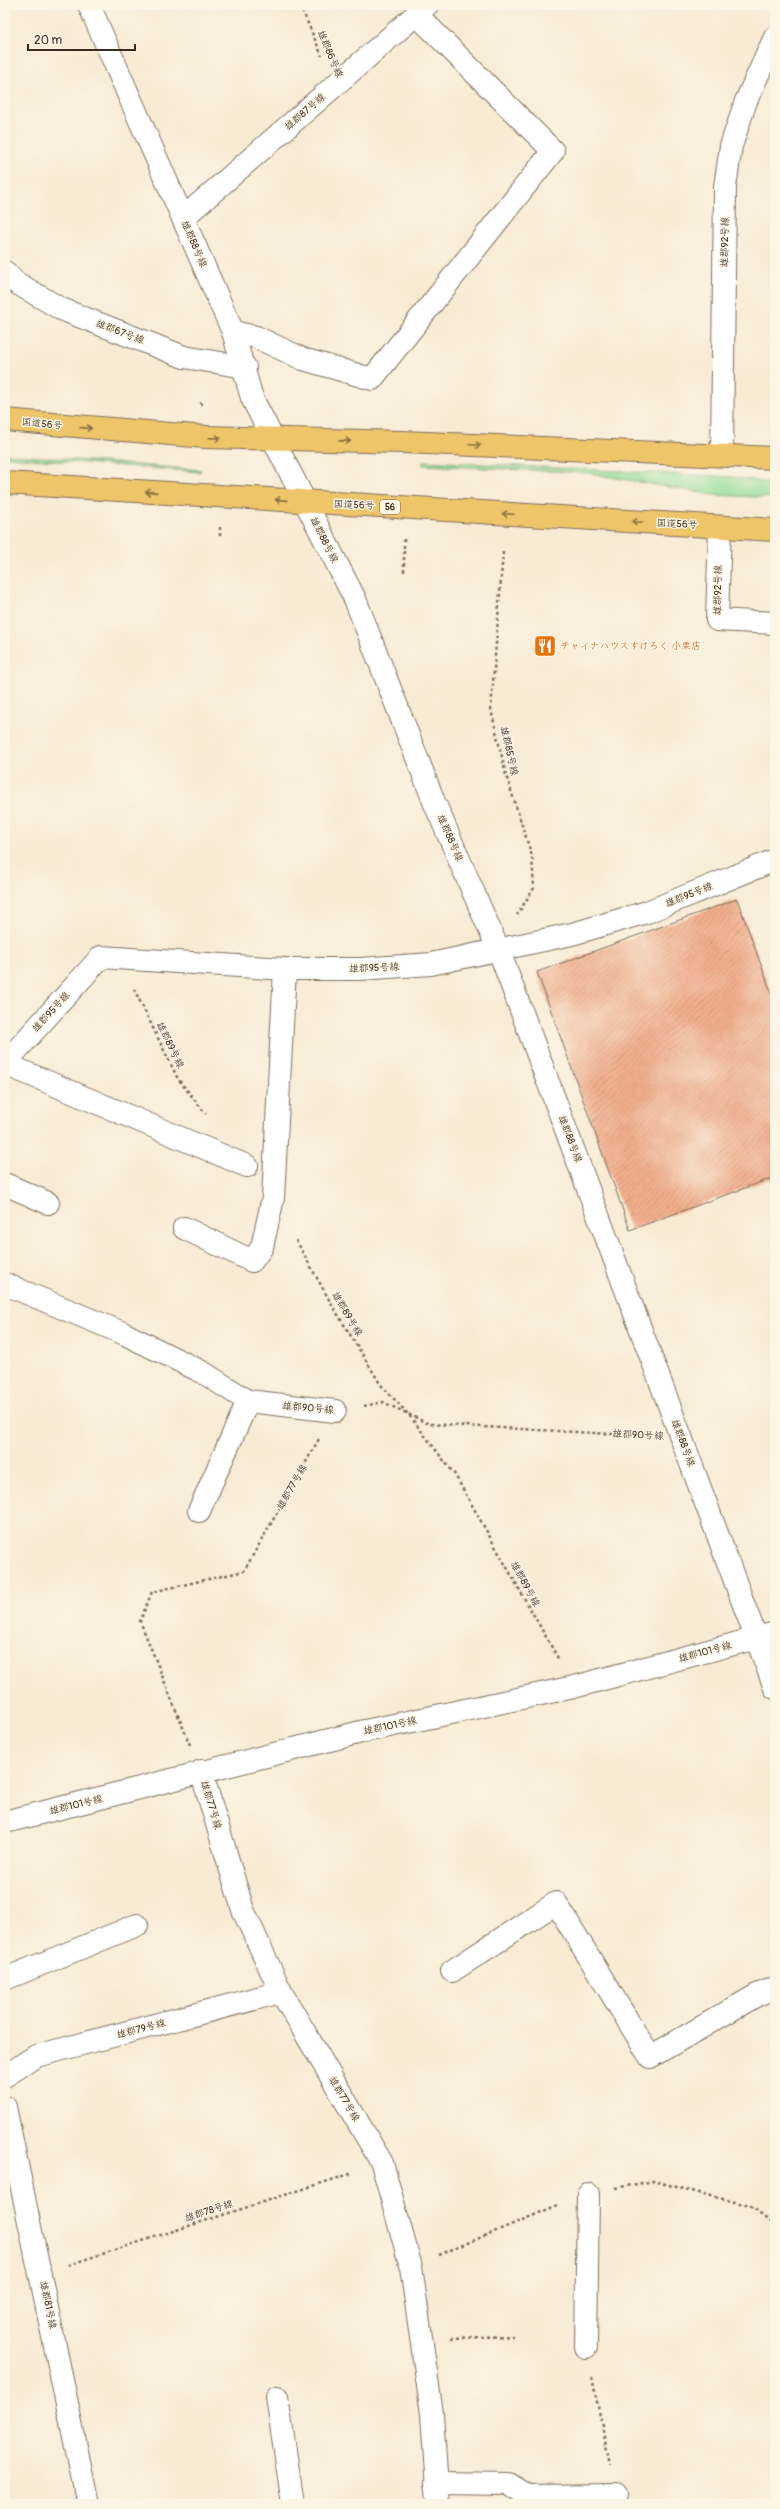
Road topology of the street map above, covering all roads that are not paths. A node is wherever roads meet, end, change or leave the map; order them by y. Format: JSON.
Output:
{"nodes":[{"id":1,"x":89,"y":5,"type":"edge"},
{"id":2,"x":422,"y":10,"type":"edge"},
{"id":3,"x":775,"y":37,"type":"edge"},
{"id":4,"x":183,"y":218,"type":"junction"},
{"id":5,"x":5,"y":272,"type":"edge"},
{"id":6,"x":233,"y":332,"type":"junction"},
{"id":7,"x":245,"y":367,"type":"junction"},
{"id":8,"x":5,"y":420,"type":"edge"},
{"id":9,"x":272,"y":440,"type":"junction"},
{"id":10,"x":722,"y":455,"type":"junction"},
{"id":11,"x":775,"y":458,"type":"edge"},
{"id":12,"x":5,"y":483,"type":"edge"},
{"id":13,"x":304,"y":502,"type":"junction"},
{"id":14,"x":720,"y":526,"type":"junction"},
{"id":15,"x":775,"y":530,"type":"edge"},
{"id":16,"x":775,"y":623,"type":"edge"},
{"id":17,"x":775,"y":860,"type":"edge"},
{"id":18,"x":499,"y":951,"type":"junction"},
{"id":19,"x":285,"y":969,"type":"junction"},
{"id":20,"x":5,"y":1063,"type":"edge"},
{"id":21,"x":247,"y":1166,"type":"dead end"},
{"id":22,"x":5,"y":1184,"type":"edge"},
{"id":23,"x":48,"y":1203,"type":"dead end"},
{"id":24,"x":184,"y":1228,"type":"dead end"},
{"id":25,"x":5,"y":1284,"type":"edge"},
{"id":26,"x":248,"y":1402,"type":"junction"},
{"id":27,"x":335,"y":1412,"type":"road end"},
{"id":28,"x":199,"y":1511,"type":"dead end"},
{"id":29,"x":766,"y":1635,"type":"edge"},
{"id":30,"x":775,"y":1688,"type":"edge"},
{"id":31,"x":201,"y":1771,"type":"junction"},
{"id":32,"x":5,"y":1822,"type":"edge"},
{"id":33,"x":137,"y":1925,"type":"dead end"},
{"id":34,"x":452,"y":1971,"type":"dead end"},
{"id":35,"x":5,"y":1978,"type":"edge"},
{"id":36,"x":775,"y":1988,"type":"edge"},
{"id":37,"x":281,"y":1992,"type":"junction"},
{"id":38,"x":5,"y":2076,"type":"edge"},
{"id":39,"x":5,"y":2107,"type":"edge"},
{"id":40,"x":588,"y":2194,"type":"dead end"},
{"id":41,"x":586,"y":2347,"type":"road end"},
{"id":42,"x":277,"y":2397,"type":"dead end"},
{"id":43,"x":437,"y":2494,"type":"edge"},
{"id":44,"x":616,"y":2495,"type":"road end"},
{"id":45,"x":88,"y":2504,"type":"edge"},
{"id":46,"x":293,"y":2504,"type":"edge"}],
"edges":[{"from":1,"to":4,"type":"street","name":"雄郡88号線"},
{"from":2,"to":4,"type":"street","name":"雄郡87号線"},
{"from":2,"to":6,"type":"street"},
{"from":3,"to":10,"type":"street","name":"雄郡92号線"},
{"from":4,"to":6,"type":"street","name":"雄郡88号線"},
{"from":5,"to":7,"type":"street","name":"雄郡67号線"},
{"from":6,"to":7,"type":"street","name":"雄郡88号線"},
{"from":7,"to":9,"type":"street","name":"雄郡88号線"},
{"from":8,"to":9,"type":"highway","name":"国道56号","one_way":true},
{"from":9,"to":10,"type":"highway","name":"国道56号","one_way":true},
{"from":9,"to":13,"type":"street","name":"雄郡88号線"},
{"from":10,"to":11,"type":"highway","name":"国道56号"},
{"from":13,"to":12,"type":"highway","name":"国道56号","number":"56","one_way":true},
{"from":14,"to":13,"type":"highway","name":"国道56号","number":"56","one_way":true},
{"from":13,"to":18,"type":"street","name":"雄郡88号線"},
{"from":14,"to":15,"type":"highway","name":"国道56号","number":"56"},
{"from":14,"to":16,"type":"street","name":"雄郡92号線"},
{"from":17,"to":18,"type":"street","name":"雄郡95号線"},
{"from":18,"to":19,"type":"street","name":"雄郡95号線"},
{"from":18,"to":29,"type":"street","name":"雄郡88号線"},
{"from":19,"to":20,"type":"street","name":"雄郡95号線"},
{"from":19,"to":24,"type":"street"},
{"from":20,"to":21,"type":"street"},
{"from":22,"to":23,"type":"street"},
{"from":25,"to":26,"type":"street","name":"雄郡90号線"},
{"from":26,"to":27,"type":"street","name":"雄郡90号線"},
{"from":26,"to":28,"type":"street"},
{"from":29,"to":30,"type":"street","name":"雄郡88号線"},
{"from":29,"to":31,"type":"street","name":"雄郡101号線"},
{"from":31,"to":32,"type":"street","name":"雄郡101号線"},
{"from":31,"to":37,"type":"street","name":"雄郡77号線"},
{"from":33,"to":35,"type":"street"},
{"from":34,"to":36,"type":"street"},
{"from":37,"to":38,"type":"street","name":"雄郡79号線"},
{"from":37,"to":43,"type":"street","name":"雄郡77号線"},
{"from":39,"to":45,"type":"street","name":"雄郡81号線"},
{"from":40,"to":41,"type":"street"},
{"from":42,"to":46,"type":"street"},
{"from":43,"to":44,"type":"street"}]}
